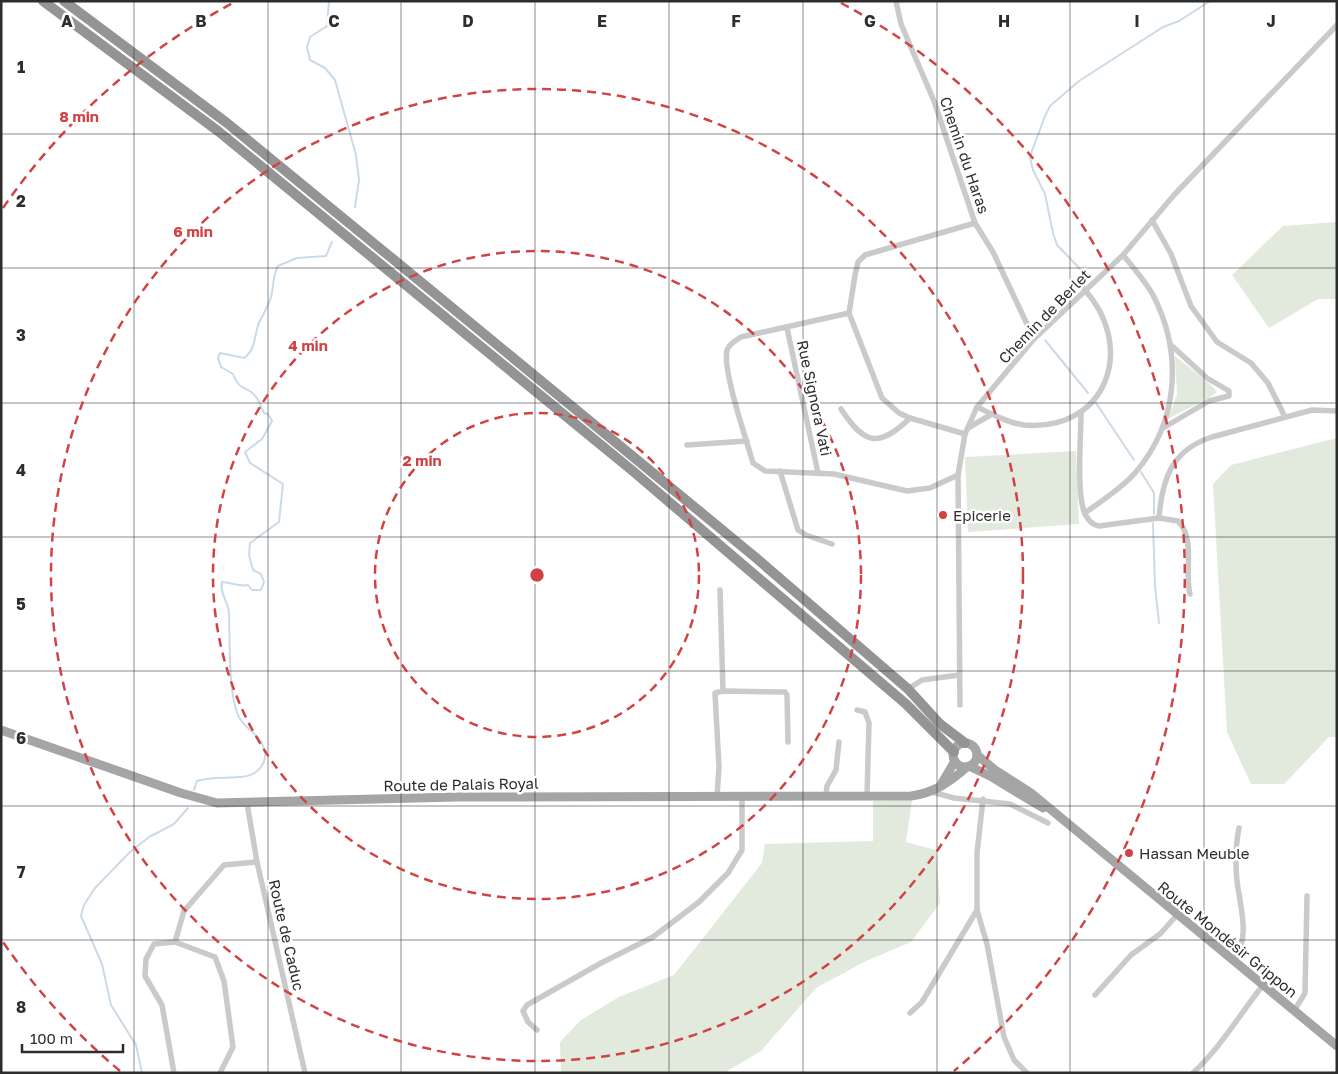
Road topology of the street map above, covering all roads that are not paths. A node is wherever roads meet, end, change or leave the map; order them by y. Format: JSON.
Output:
{"nodes":[{"id":1,"x":43,"y":1,"type":"edge"},
{"id":2,"x":64,"y":1,"type":"edge"},
{"id":3,"x":896,"y":1,"type":"edge"},
{"id":4,"x":1337,"y":24,"type":"edge"},
{"id":5,"x":1152,"y":220,"type":"junction"},
{"id":6,"x":975,"y":223,"type":"junction"},
{"id":7,"x":1124,"y":254,"type":"junction"},
{"id":8,"x":1084,"y":290,"type":"junction"},
{"id":9,"x":849,"y":313,"type":"junction"},
{"id":10,"x":787,"y":328,"type":"junction"},
{"id":11,"x":1034,"y":339,"type":"junction"},
{"id":12,"x":1169,"y":344,"type":"junction"},
{"id":13,"x":977,"y":407,"type":"junction"},
{"id":14,"x":841,"y":409,"type":"dead end"},
{"id":15,"x":1337,"y":411,"type":"edge"},
{"id":16,"x":1081,"y":413,"type":"junction"},
{"id":17,"x":992,"y":414,"type":"junction"},
{"id":18,"x":1285,"y":417,"type":"junction"},
{"id":19,"x":910,"y":418,"type":"junction"},
{"id":20,"x":968,"y":428,"type":"junction"},
{"id":21,"x":1163,"y":428,"type":"junction"},
{"id":22,"x":966,"y":434,"type":"junction"},
{"id":23,"x":747,"y":441,"type":"junction"},
{"id":24,"x":687,"y":445,"type":"dead end"},
{"id":25,"x":780,"y":471,"type":"junction"},
{"id":26,"x":818,"y":473,"type":"junction"},
{"id":27,"x":958,"y":475,"type":"junction"},
{"id":28,"x":1085,"y":513,"type":"junction"},
{"id":29,"x":1159,"y":518,"type":"junction"},
{"id":30,"x":832,"y":544,"type":"dead end"},
{"id":31,"x":720,"y":590,"type":"dead end"},
{"id":32,"x":1190,"y":594,"type":"dead end"},
{"id":33,"x":959,"y":676,"type":"junction"},
{"id":34,"x":908,"y":689,"type":"junction"},
{"id":35,"x":723,"y":691,"type":"junction"},
{"id":36,"x":960,"y":705,"type":"dead end"},
{"id":37,"x":858,"y":710,"type":"dead end"},
{"id":38,"x":923,"y":718,"type":"junction"},
{"id":39,"x":1,"y":730,"type":"edge"},
{"id":40,"x":788,"y":742,"type":"dead end"},
{"id":41,"x":839,"y":742,"type":"dead end"},
{"id":42,"x":965,"y":743,"type":"junction"},
{"id":43,"x":977,"y":754,"type":"junction"},
{"id":44,"x":955,"y":756,"type":"junction"},
{"id":45,"x":968,"y":767,"type":"junction"},
{"id":46,"x":932,"y":792,"type":"junction"},
{"id":47,"x":716,"y":796,"type":"junction"},
{"id":48,"x":742,"y":796,"type":"junction"},
{"id":49,"x":826,"y":796,"type":"junction"},
{"id":50,"x":867,"y":796,"type":"junction"},
{"id":51,"x":983,"y":799,"type":"junction"},
{"id":52,"x":247,"y":803,"type":"junction"},
{"id":53,"x":1057,"y":815,"type":"junction"},
{"id":54,"x":1048,"y":823,"type":"dead end"},
{"id":55,"x":1239,"y":828,"type":"dead end"},
{"id":56,"x":257,"y":862,"type":"junction"},
{"id":57,"x":1308,"y":896,"type":"dead end"},
{"id":58,"x":978,"y":910,"type":"junction"},
{"id":59,"x":1177,"y":915,"type":"junction"},
{"id":60,"x":175,"y":942,"type":"junction"},
{"id":61,"x":1234,"y":962,"type":"junction"},
{"id":62,"x":1263,"y":985,"type":"junction"},
{"id":63,"x":1095,"y":996,"type":"dead end"},
{"id":64,"x":1294,"y":1011,"type":"junction"},
{"id":65,"x":910,"y":1013,"type":"dead end"},
{"id":66,"x":537,"y":1030,"type":"dead end"},
{"id":67,"x":1337,"y":1046,"type":"edge"},
{"id":68,"x":174,"y":1073,"type":"edge"},
{"id":69,"x":220,"y":1073,"type":"edge"},
{"id":70,"x":306,"y":1073,"type":"edge"},
{"id":71,"x":1027,"y":1073,"type":"edge"},
{"id":72,"x":1194,"y":1073,"type":"edge"}],
"edges":[{"from":1,"to":38,"type":"highway"},
{"from":2,"to":34,"type":"highway"},
{"from":3,"to":6,"type":"street","name":"Chemin du Haras"},
{"from":4,"to":5,"type":"street","name":"Chemin de Berlet"},
{"from":5,"to":7,"type":"street","name":"Chemin de Berlet"},
{"from":5,"to":18,"type":"street"},
{"from":6,"to":9,"type":"street"},
{"from":6,"to":11,"type":"street","name":"Chemin du Haras"},
{"from":7,"to":8,"type":"street","name":"Chemin de Berlet"},
{"from":7,"to":12,"type":"street"},
{"from":8,"to":11,"type":"street","name":"Chemin de Berlet"},
{"from":8,"to":16,"type":"street"},
{"from":9,"to":10,"type":"street"},
{"from":9,"to":19,"type":"street"},
{"from":10,"to":23,"type":"street"},
{"from":10,"to":26,"type":"street","name":"Rue Signora Vati"},
{"from":11,"to":13,"type":"street","name":"Chemin de Berlet"},
{"from":12,"to":21,"type":"street"},
{"from":12,"to":21,"type":"street"},
{"from":13,"to":17,"type":"street"},
{"from":13,"to":20,"type":"street","name":"Chemin de Berlet"},
{"from":14,"to":19,"type":"street"},
{"from":15,"to":18,"type":"street"},
{"from":16,"to":17,"type":"street"},
{"from":16,"to":28,"type":"street"},
{"from":17,"to":20,"type":"street"},
{"from":18,"to":29,"type":"street"},
{"from":19,"to":22,"type":"street"},
{"from":20,"to":22,"type":"street","name":"Chemin de Berlet"},
{"from":21,"to":28,"type":"street"},
{"from":22,"to":27,"type":"street","name":"Chemin de Berlet"},
{"from":23,"to":24,"type":"street"},
{"from":23,"to":25,"type":"street"},
{"from":25,"to":26,"type":"street"},
{"from":25,"to":30,"type":"street"},
{"from":26,"to":27,"type":"street"},
{"from":27,"to":33,"type":"street","name":"Chemin de Berlet"},
{"from":28,"to":29,"type":"street"},
{"from":29,"to":32,"type":"street"},
{"from":31,"to":35,"type":"street"},
{"from":33,"to":34,"type":"street"},
{"from":33,"to":36,"type":"street","name":"Chemin de Berlet"},
{"from":34,"to":38,"type":"highway"},
{"from":34,"to":42,"type":"highway"},
{"from":35,"to":40,"type":"street"},
{"from":35,"to":47,"type":"street"},
{"from":37,"to":50,"type":"street"},
{"from":38,"to":44,"type":"highway"},
{"from":39,"to":52,"type":"main road","name":"Route de Palais Royal"},
{"from":41,"to":49,"type":"street"},
{"from":42,"to":43,"type":"main road"},
{"from":42,"to":44,"type":"main road"},
{"from":43,"to":45,"type":"main road"},
{"from":43,"to":53,"type":"main road","name":"Route Mondésir Grippon"},
{"from":44,"to":45,"type":"main road"},
{"from":44,"to":46,"type":"main road"},
{"from":45,"to":46,"type":"main road","name":"Route de Palais Royal"},
{"from":45,"to":53,"type":"main road","name":"Route Mondésir Grippon"},
{"from":46,"to":50,"type":"main road","name":"Route de Palais Royal"},
{"from":46,"to":51,"type":"street"},
{"from":47,"to":48,"type":"main road","name":"Route de Palais Royal"},
{"from":47,"to":52,"type":"main road","name":"Route de Palais Royal"},
{"from":48,"to":49,"type":"main road","name":"Route de Palais Royal"},
{"from":48,"to":66,"type":"street"},
{"from":49,"to":50,"type":"main road","name":"Route de Palais Royal"},
{"from":51,"to":54,"type":"street"},
{"from":51,"to":58,"type":"street"},
{"from":52,"to":56,"type":"street","name":"Route de Caduc"},
{"from":53,"to":59,"type":"main road","name":"Route Mondésir Grippon"},
{"from":55,"to":61,"type":"street"},
{"from":56,"to":60,"type":"street"},
{"from":56,"to":70,"type":"street","name":"Route de Caduc"},
{"from":57,"to":64,"type":"street"},
{"from":58,"to":65,"type":"street"},
{"from":58,"to":71,"type":"street"},
{"from":59,"to":61,"type":"main road","name":"Route Mondésir Grippon"},
{"from":59,"to":63,"type":"street"},
{"from":60,"to":68,"type":"street"},
{"from":60,"to":69,"type":"street"},
{"from":61,"to":62,"type":"main road","name":"Route Mondésir Grippon"},
{"from":62,"to":64,"type":"main road","name":"Route Mondésir Grippon"},
{"from":62,"to":72,"type":"street"},
{"from":64,"to":67,"type":"main road","name":"Route Mondésir Grippon"}]}
